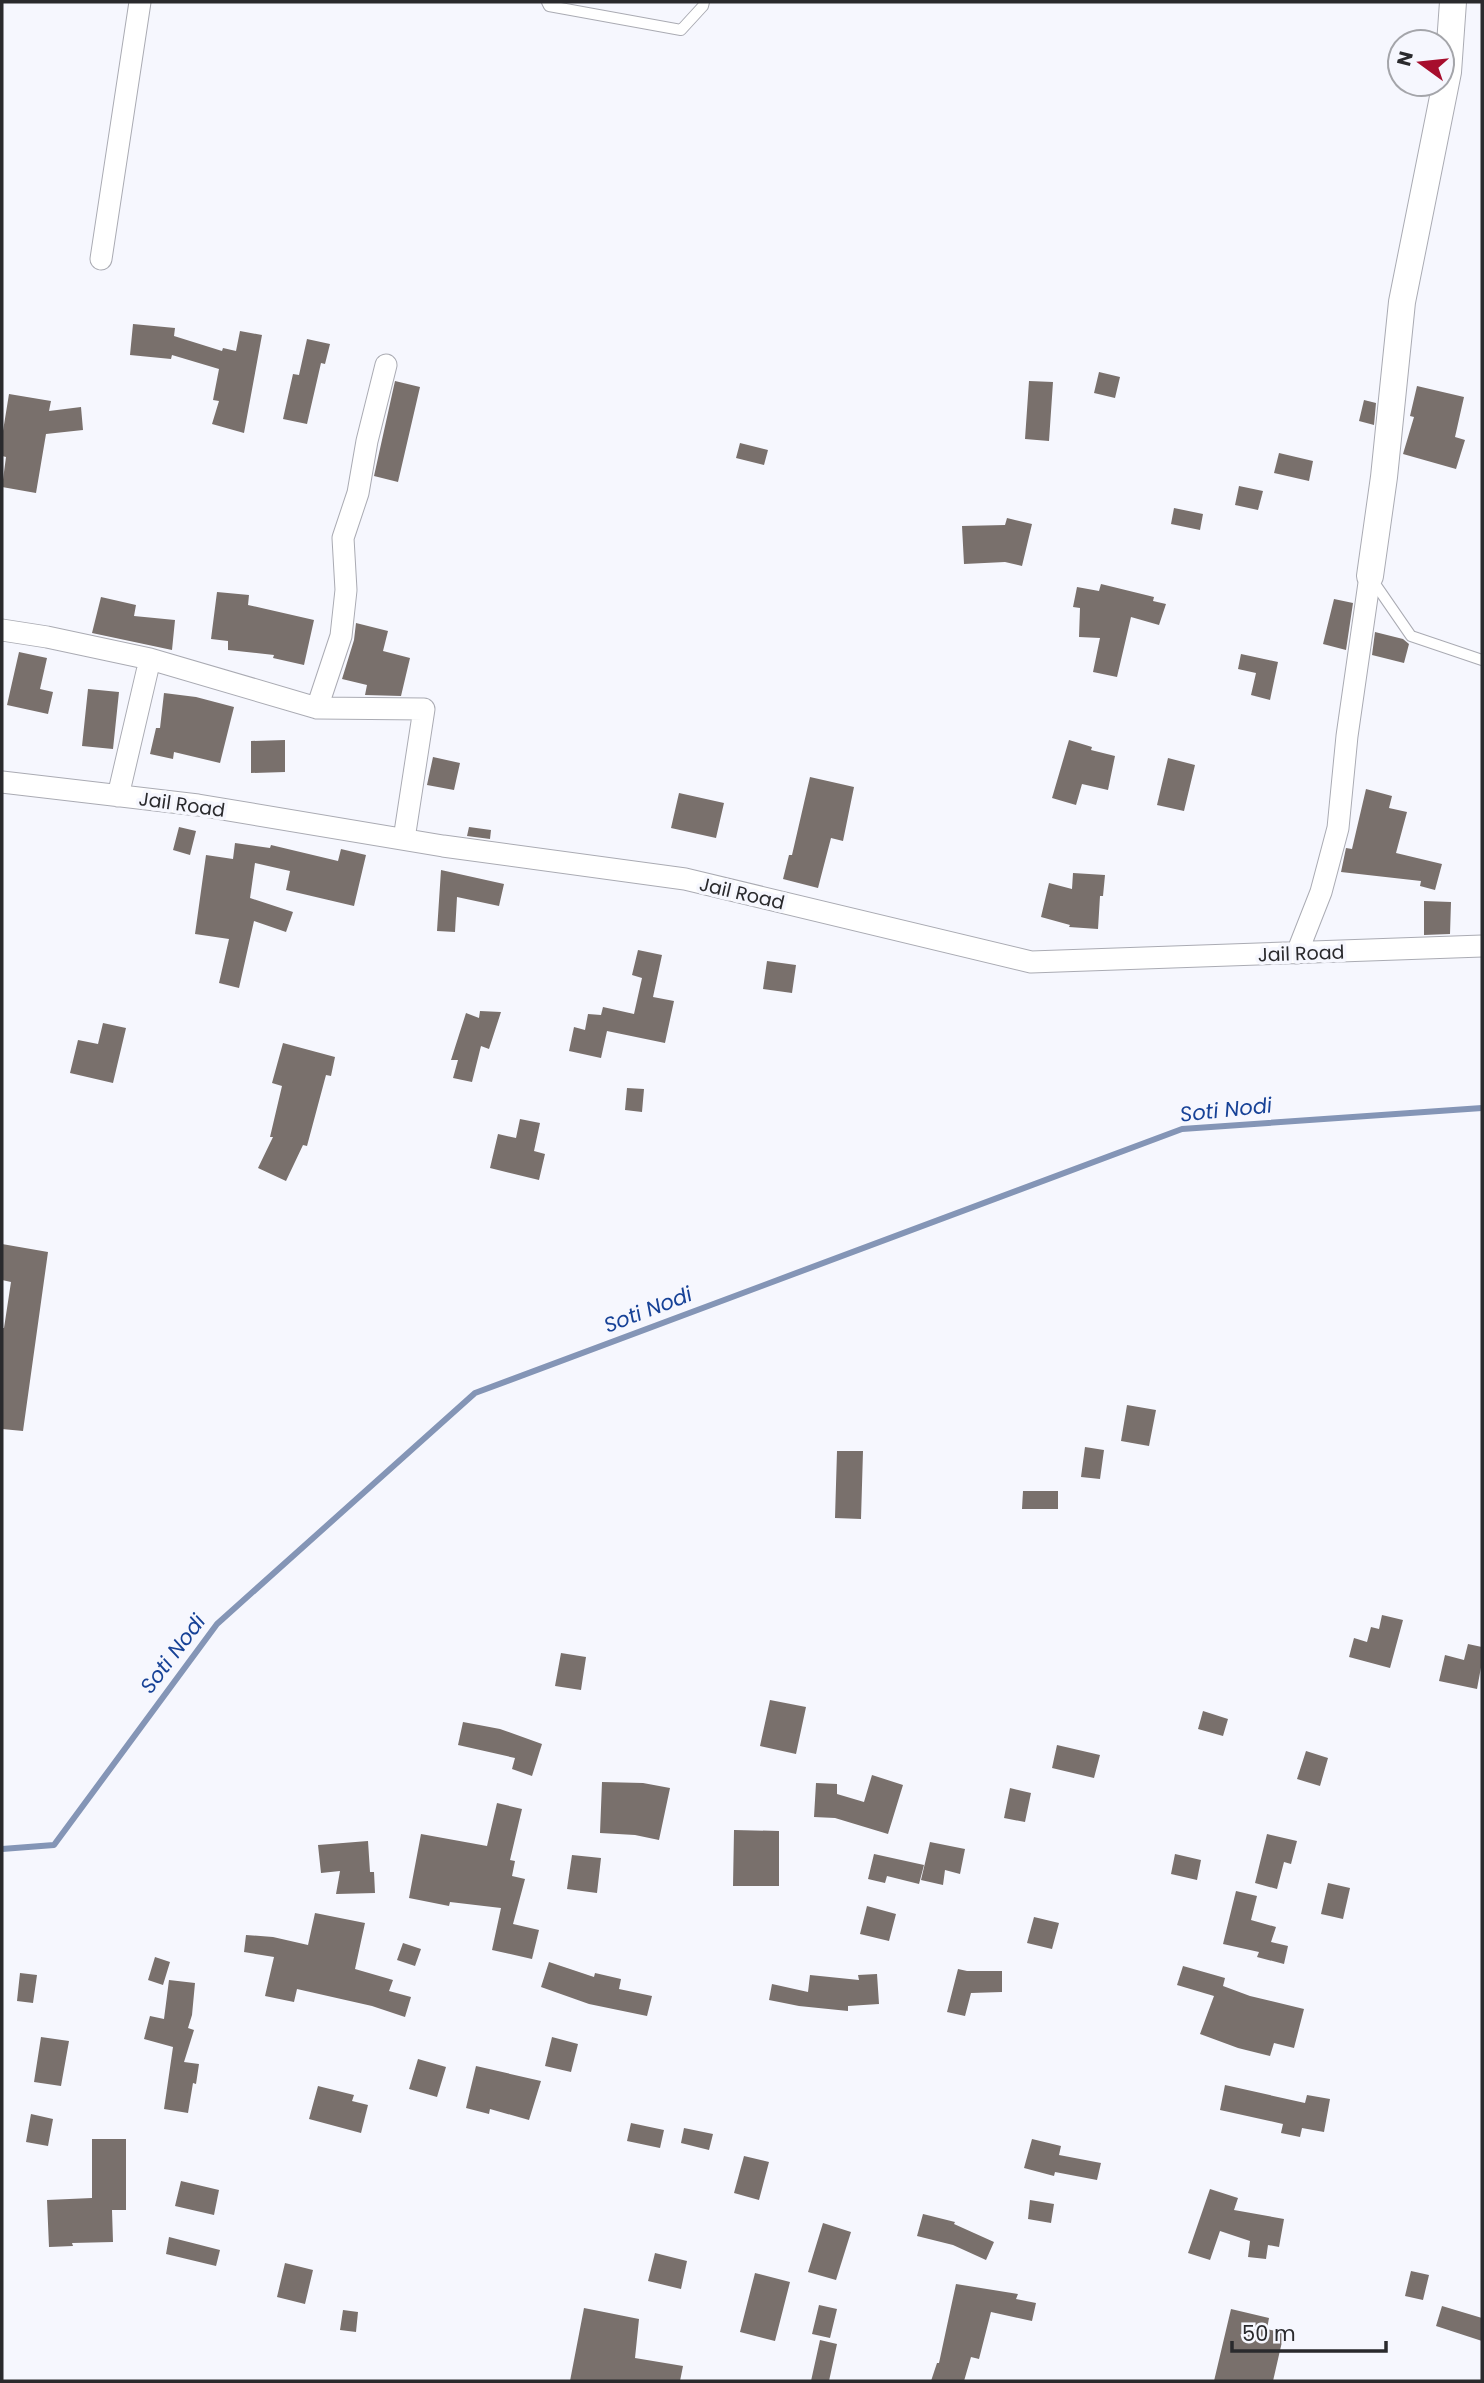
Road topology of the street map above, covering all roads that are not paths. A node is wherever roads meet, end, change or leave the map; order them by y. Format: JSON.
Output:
{"nodes":[{"id":1,"x":140,"y":2,"type":"edge"},
{"id":2,"x":547,"y":2,"type":"edge"},
{"id":3,"x":704,"y":2,"type":"edge"},
{"id":4,"x":1453,"y":2,"type":"edge"},
{"id":5,"x":101,"y":259,"type":"dead end"},
{"id":6,"x":386,"y":365,"type":"dead end"},
{"id":7,"x":1370,"y":576,"type":"junction"},
{"id":8,"x":2,"y":630,"type":"edge"},
{"id":9,"x":150,"y":659,"type":"junction"},
{"id":10,"x":1482,"y":660,"type":"edge"},
{"id":11,"x":317,"y":708,"type":"junction"},
{"id":12,"x":2,"y":782,"type":"edge"},
{"id":13,"x":118,"y":796,"type":"junction"},
{"id":14,"x":404,"y":839,"type":"junction"},
{"id":15,"x":1482,"y":946,"type":"edge"},
{"id":16,"x":1297,"y":953,"type":"junction"}],
"edges":[{"from":1,"to":5,"type":"street"},
{"from":2,"to":3,"type":"lane"},
{"from":4,"to":7,"type":"street"},
{"from":6,"to":11,"type":"street"},
{"from":7,"to":10,"type":"lane"},
{"from":7,"to":16,"type":"street"},
{"from":8,"to":9,"type":"street"},
{"from":9,"to":11,"type":"street"},
{"from":9,"to":13,"type":"street"},
{"from":11,"to":14,"type":"street"},
{"from":12,"to":13,"type":"street","name":"Jail Road"},
{"from":13,"to":14,"type":"street","name":"Jail Road"},
{"from":14,"to":16,"type":"street","name":"Jail Road"},
{"from":15,"to":16,"type":"street","name":"Jail Road"}]}
